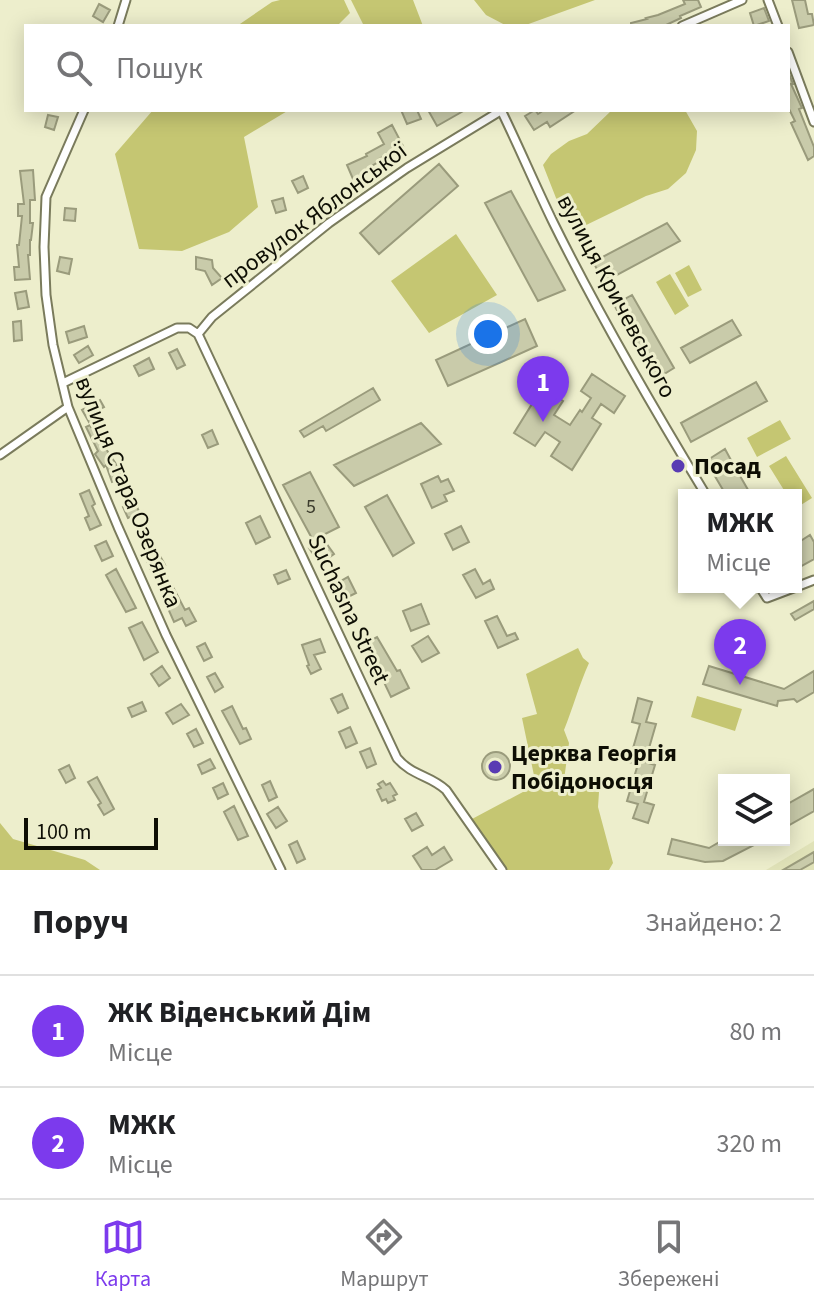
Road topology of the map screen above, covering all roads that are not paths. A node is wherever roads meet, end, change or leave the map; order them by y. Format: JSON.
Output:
{"nodes":[{"id":1,"x":126,"y":0,"type":"edge"},
{"id":2,"x":742,"y":0,"type":"edge"},
{"id":3,"x":768,"y":0,"type":"edge"},
{"id":4,"x":119,"y":24,"type":"edge"},
{"id":5,"x":687,"y":24,"type":"edge"},
{"id":6,"x":777,"y":24,"type":"edge"},
{"id":7,"x":790,"y":57,"type":"edge"},
{"id":8,"x":83,"y":112,"type":"edge"},
{"id":9,"x":498,"y":112,"type":"edge"},
{"id":10,"x":502,"y":112,"type":"edge"},
{"id":11,"x":814,"y":122,"type":"edge"},
{"id":12,"x":198,"y":334,"type":"junction"},
{"id":13,"x":63,"y":383,"type":"junction"},
{"id":14,"x":68,"y":407,"type":"junction"},
{"id":15,"x":0,"y":455,"type":"edge"},
{"id":16,"x":702,"y":489,"type":"edge"},
{"id":17,"x":764,"y":593,"type":"edge"},
{"id":18,"x":780,"y":593,"type":"edge"},
{"id":19,"x":281,"y":870,"type":"edge"},
{"id":20,"x":502,"y":870,"type":"edge"}],
"edges":[{"from":1,"to":4,"type":"street"},
{"from":2,"to":5,"type":"street"},
{"from":3,"to":6,"type":"street"},
{"from":7,"to":11,"type":"street"},
{"from":8,"to":13,"type":"street","name":"вулиця Стара Озерянка"},
{"from":9,"to":12,"type":"street","name":"провулок Яблонської"},
{"from":10,"to":16,"type":"street","name":"вулиця Кричевського"},
{"from":12,"to":13,"type":"street"},
{"from":12,"to":20,"type":"street","name":"Suchasna Street"},
{"from":13,"to":14,"type":"street","name":"вулиця Стара Озерянка"},
{"from":14,"to":15,"type":"street"},
{"from":14,"to":19,"type":"street","name":"вулиця Стара Озерянка"},
{"from":17,"to":18,"type":"street"}]}
